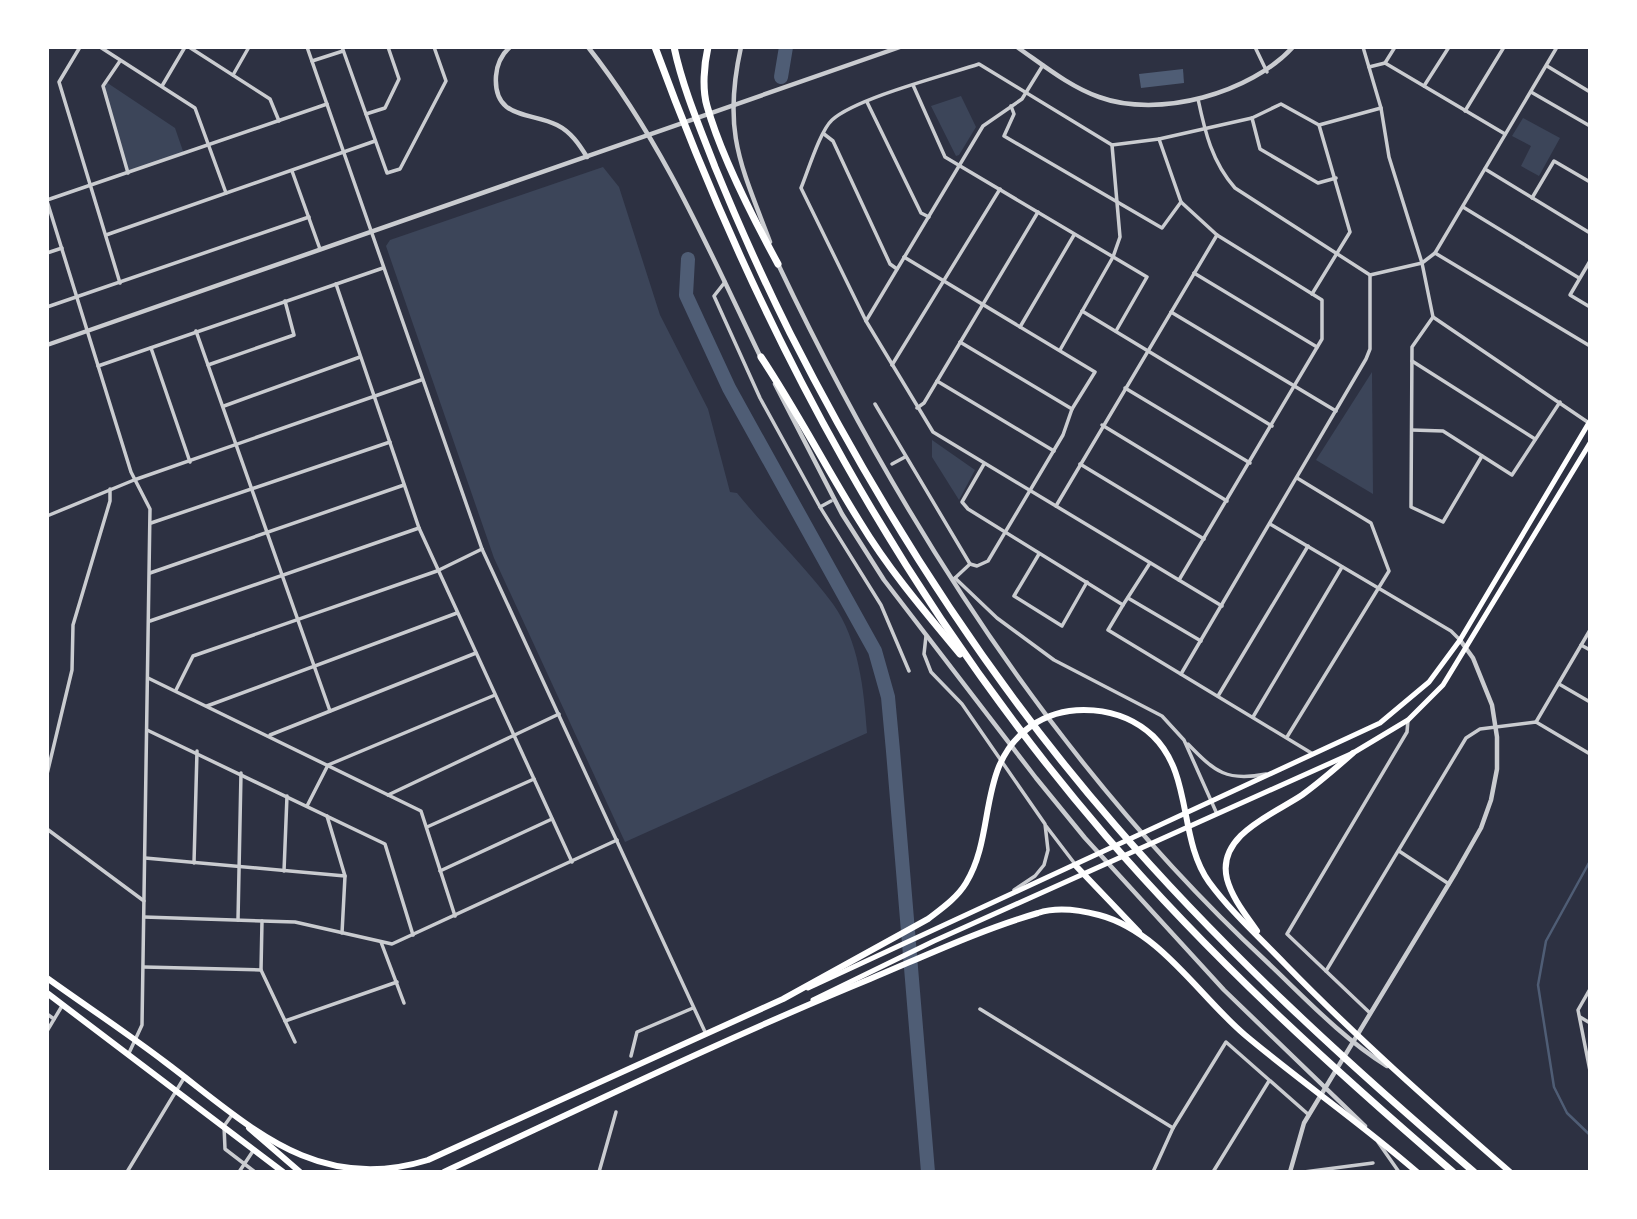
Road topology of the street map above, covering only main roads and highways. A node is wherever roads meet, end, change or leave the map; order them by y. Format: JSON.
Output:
{"nodes":[{"id":1,"x":655,"y":47,"type":"edge"},
{"id":2,"x":676,"y":47,"type":"edge"},
{"id":3,"x":708,"y":47,"type":"edge"},
{"id":4,"x":778,"y":264,"type":"road end"},
{"id":5,"x":761,"y":357,"type":"road end"},
{"id":6,"x":1589,"y":422,"type":"edge"},
{"id":7,"x":1590,"y":443,"type":"edge"},
{"id":8,"x":988,"y":687,"type":"junction"},
{"id":9,"x":1353,"y":753,"type":"junction"},
{"id":10,"x":1076,"y":866,"type":"junction"},
{"id":11,"x":1085,"y":876,"type":"junction"},
{"id":12,"x":1146,"y":939,"type":"junction"},
{"id":13,"x":1266,"y":944,"type":"junction"},
{"id":14,"x":862,"y":960,"type":"junction"},
{"id":15,"x":874,"y":973,"type":"junction"},
{"id":16,"x":47,"y":978,"type":"edge"},
{"id":17,"x":47,"y":993,"type":"edge"},
{"id":18,"x":235,"y":1116,"type":"junction"},
{"id":19,"x":397,"y":1169,"type":"junction"},
{"id":20,"x":283,"y":1172,"type":"edge"},
{"id":21,"x":300,"y":1172,"type":"edge"},
{"id":22,"x":387,"y":1172,"type":"edge"},
{"id":23,"x":444,"y":1172,"type":"edge"},
{"id":24,"x":1417,"y":1172,"type":"edge"},
{"id":25,"x":1453,"y":1172,"type":"edge"},
{"id":26,"x":1474,"y":1172,"type":"edge"},
{"id":27,"x":1510,"y":1172,"type":"edge"}],
"edges":[{"from":1,"to":8,"type":"highway"},
{"from":2,"to":26,"type":"highway"},
{"from":3,"to":4,"type":"highway"},
{"from":5,"to":8,"type":"highway"},
{"from":6,"to":10,"type":"main road"},
{"from":7,"to":9,"type":"main road"},
{"from":8,"to":25,"type":"highway"},
{"from":9,"to":11,"type":"main road"},
{"from":9,"to":13,"type":"main road"},
{"from":10,"to":11,"type":"main road"},
{"from":10,"to":14,"type":"main road"},
{"from":11,"to":12,"type":"main road"},
{"from":11,"to":15,"type":"main road"},
{"from":12,"to":15,"type":"main road"},
{"from":12,"to":24,"type":"main road"},
{"from":13,"to":14,"type":"main road"},
{"from":13,"to":27,"type":"main road"},
{"from":14,"to":19,"type":"main road"},
{"from":15,"to":23,"type":"main road"},
{"from":16,"to":18,"type":"main road"},
{"from":17,"to":20,"type":"main road"},
{"from":18,"to":19,"type":"main road"},
{"from":18,"to":21,"type":"main road"},
{"from":19,"to":22,"type":"main road"}]}
